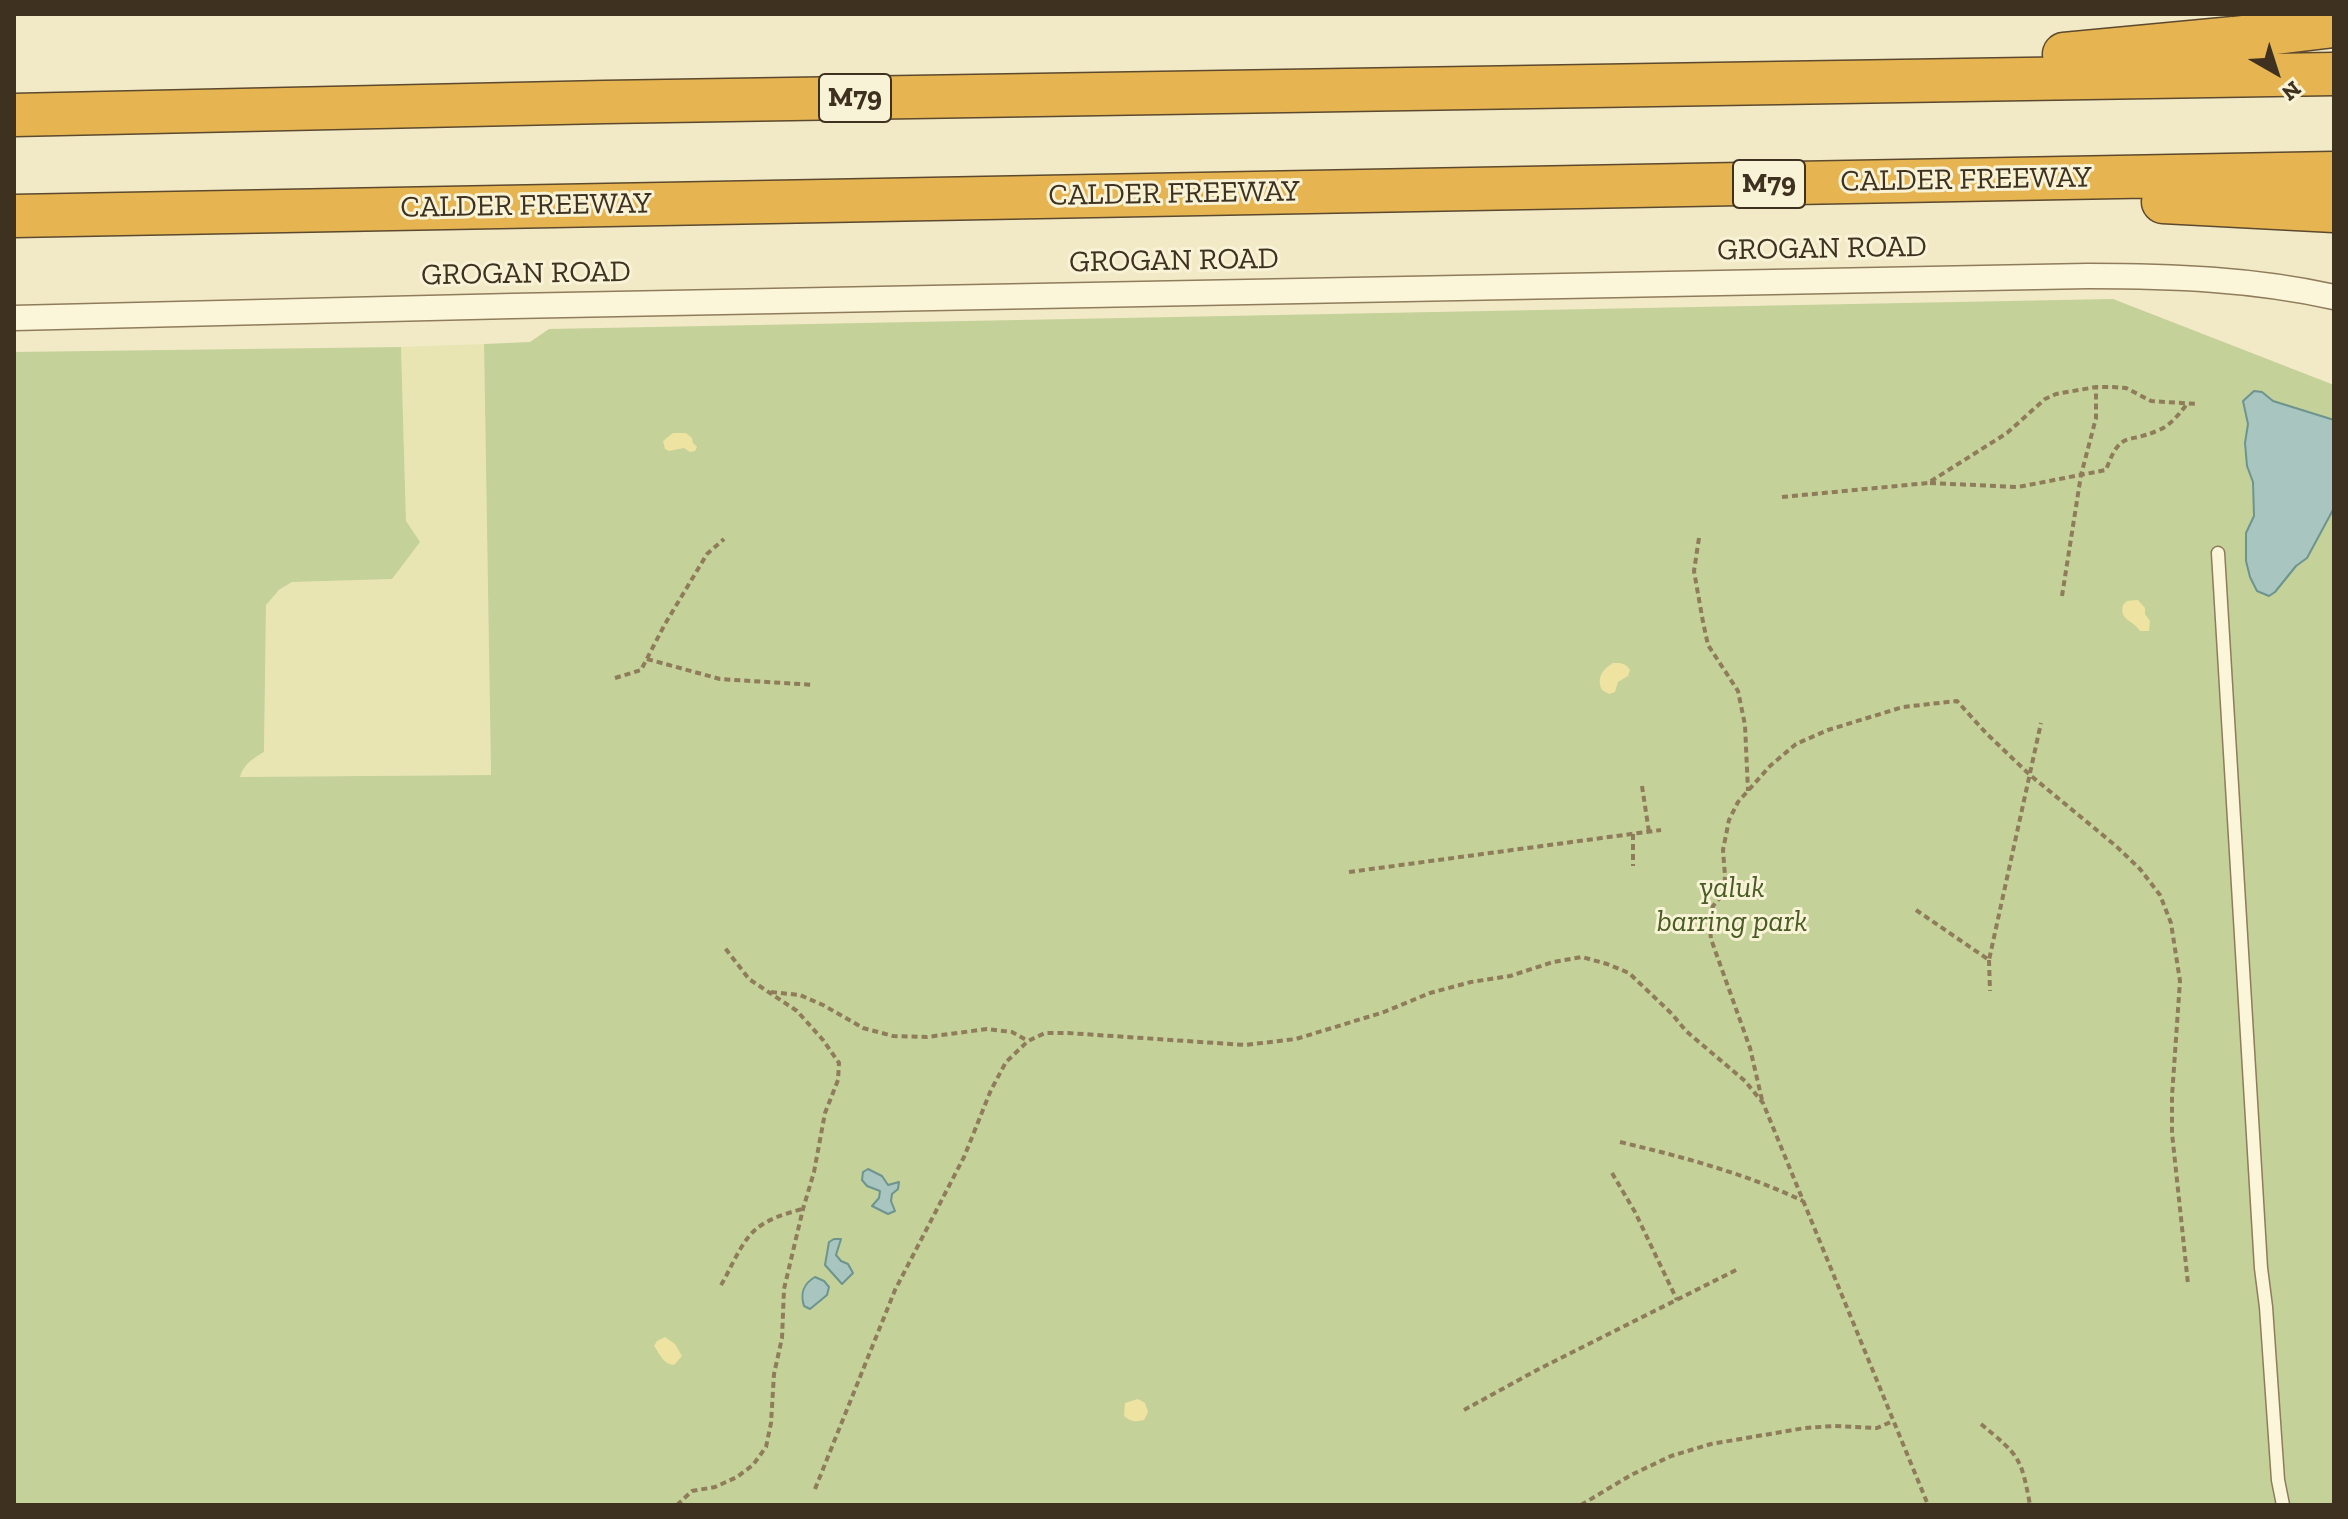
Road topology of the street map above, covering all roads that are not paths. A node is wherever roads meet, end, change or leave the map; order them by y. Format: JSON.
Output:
{"nodes":[{"id":1,"x":2334,"y":26,"type":"edge"},
{"id":2,"x":2334,"y":74,"type":"edge"},
{"id":3,"x":1696,"y":85,"type":"junction"},
{"id":4,"x":14,"y":115,"type":"edge"},
{"id":5,"x":2334,"y":173,"type":"edge"},
{"id":6,"x":1205,"y":194,"type":"junction"},
{"id":7,"x":2334,"y":211,"type":"edge"},
{"id":8,"x":14,"y":216,"type":"edge"},
{"id":9,"x":2334,"y":297,"type":"edge"},
{"id":10,"x":14,"y":318,"type":"edge"},
{"id":11,"x":2218,"y":553,"type":"dead end"},
{"id":12,"x":2283,"y":1505,"type":"edge"}],
"edges":[{"from":1,"to":3,"type":"highway"},
{"from":2,"to":3,"type":"highway","number":"M79"},
{"from":3,"to":4,"type":"highway","number":"M79"},
{"from":5,"to":6,"type":"highway","name":"CALDER FREEWAY","number":"M79"},
{"from":6,"to":7,"type":"highway"},
{"from":6,"to":8,"type":"highway","name":"CALDER FREEWAY","number":"M79"},
{"from":9,"to":10,"type":"street","name":"GROGAN ROAD"},
{"from":11,"to":12,"type":"lane"}]}
